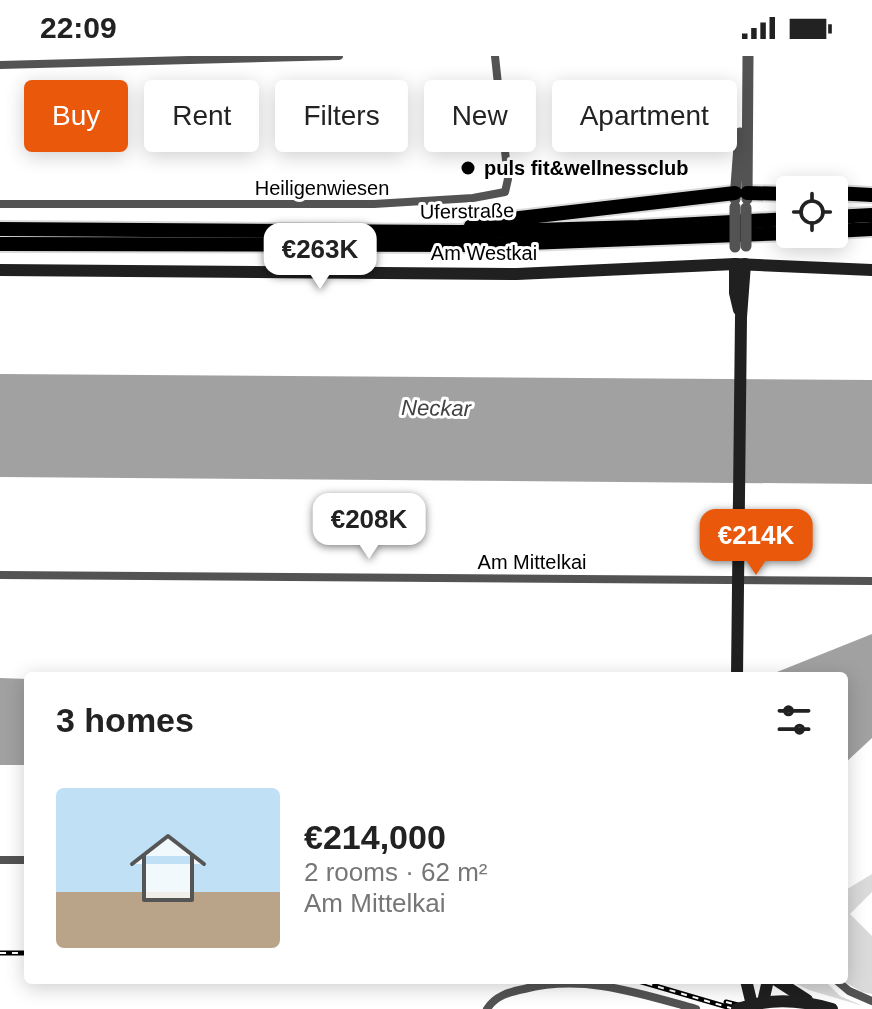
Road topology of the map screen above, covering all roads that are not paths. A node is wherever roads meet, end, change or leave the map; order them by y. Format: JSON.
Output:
{"nodes":[{"id":1,"x":339,"y":56,"type":"edge"},
{"id":2,"x":495,"y":56,"type":"edge"},
{"id":3,"x":741,"y":56,"type":"edge"},
{"id":4,"x":748,"y":56,"type":"edge"},
{"id":5,"x":0,"y":65,"type":"edge"},
{"id":6,"x":742,"y":168,"type":"junction"},
{"id":7,"x":848,"y":194,"type":"edge"},
{"id":8,"x":872,"y":195,"type":"edge"},
{"id":9,"x":776,"y":196,"type":"edge"},
{"id":10,"x":741,"y":200,"type":"junction"},
{"id":11,"x":0,"y":204,"type":"edge"},
{"id":12,"x":872,"y":215,"type":"edge"},
{"id":13,"x":848,"y":216,"type":"edge"},
{"id":14,"x":776,"y":220,"type":"edge"},
{"id":15,"x":0,"y":229,"type":"edge"},
{"id":16,"x":872,"y":229,"type":"edge"},
{"id":17,"x":848,"y":230,"type":"edge"},
{"id":18,"x":460,"y":232,"type":"junction"},
{"id":19,"x":776,"y":234,"type":"edge"},
{"id":20,"x":0,"y":244,"type":"edge"},
{"id":21,"x":740,"y":264,"type":"junction"},
{"id":22,"x":0,"y":270,"type":"edge"},
{"id":23,"x":872,"y":270,"type":"edge"},
{"id":24,"x":0,"y":575,"type":"edge"},
{"id":25,"x":738,"y":580,"type":"junction"},
{"id":26,"x":872,"y":581,"type":"edge"},
{"id":27,"x":737,"y":672,"type":"edge"},
{"id":28,"x":0,"y":860,"type":"edge"},
{"id":29,"x":24,"y":860,"type":"edge"},
{"id":30,"x":550,"y":984,"type":"edge"},
{"id":31,"x":599,"y":984,"type":"edge"},
{"id":32,"x":748,"y":984,"type":"edge"},
{"id":33,"x":766,"y":984,"type":"edge"},
{"id":34,"x":782,"y":984,"type":"edge"},
{"id":35,"x":841,"y":984,"type":"edge"},
{"id":36,"x":872,"y":1001,"type":"edge"},
{"id":37,"x":813,"y":1003,"type":"junction"},
{"id":38,"x":757,"y":1004,"type":"junction"},
{"id":39,"x":487,"y":1009,"type":"edge"},
{"id":40,"x":696,"y":1009,"type":"edge"},
{"id":41,"x":737,"y":1009,"type":"edge"},
{"id":42,"x":832,"y":1009,"type":"edge"}],
"edges":[{"from":1,"to":5,"type":"street"},
{"from":2,"to":11,"type":"street","name":"Heiligenwiesen"},
{"from":3,"to":6,"type":"street"},
{"from":4,"to":6,"type":"street"},
{"from":6,"to":10,"type":"street"},
{"from":7,"to":8,"type":"highway"},
{"from":9,"to":10,"type":"highway"},
{"from":10,"to":18,"type":"highway"},
{"from":10,"to":21,"type":"street","bridge":true},
{"from":12,"to":13,"type":"highway"},
{"from":14,"to":18,"type":"highway","name":"Uferstraße"},
{"from":15,"to":18,"type":"highway","name":"Uferstraße"},
{"from":16,"to":17,"type":"highway"},
{"from":19,"to":20,"type":"highway","name":"Uferstraße"},
{"from":21,"to":22,"type":"main road","name":"Am Westkai"},
{"from":21,"to":23,"type":"main road","name":"Am Westkai"},
{"from":21,"to":25,"type":"main road"},
{"from":24,"to":25,"type":"street","name":"Am Mittelkai"},
{"from":25,"to":26,"type":"street","name":"Am Mittelkai"},
{"from":25,"to":27,"type":"main road"},
{"from":28,"to":29,"type":"street"},
{"from":30,"to":39,"type":"street"},
{"from":31,"to":40,"type":"street"},
{"from":32,"to":38,"type":"main road"},
{"from":33,"to":38,"type":"main road"},
{"from":34,"to":37,"type":"main road"},
{"from":35,"to":36,"type":"street"},
{"from":37,"to":38,"type":"main road"},
{"from":37,"to":42,"type":"main road"},
{"from":38,"to":41,"type":"main road","bridge":true}]}
